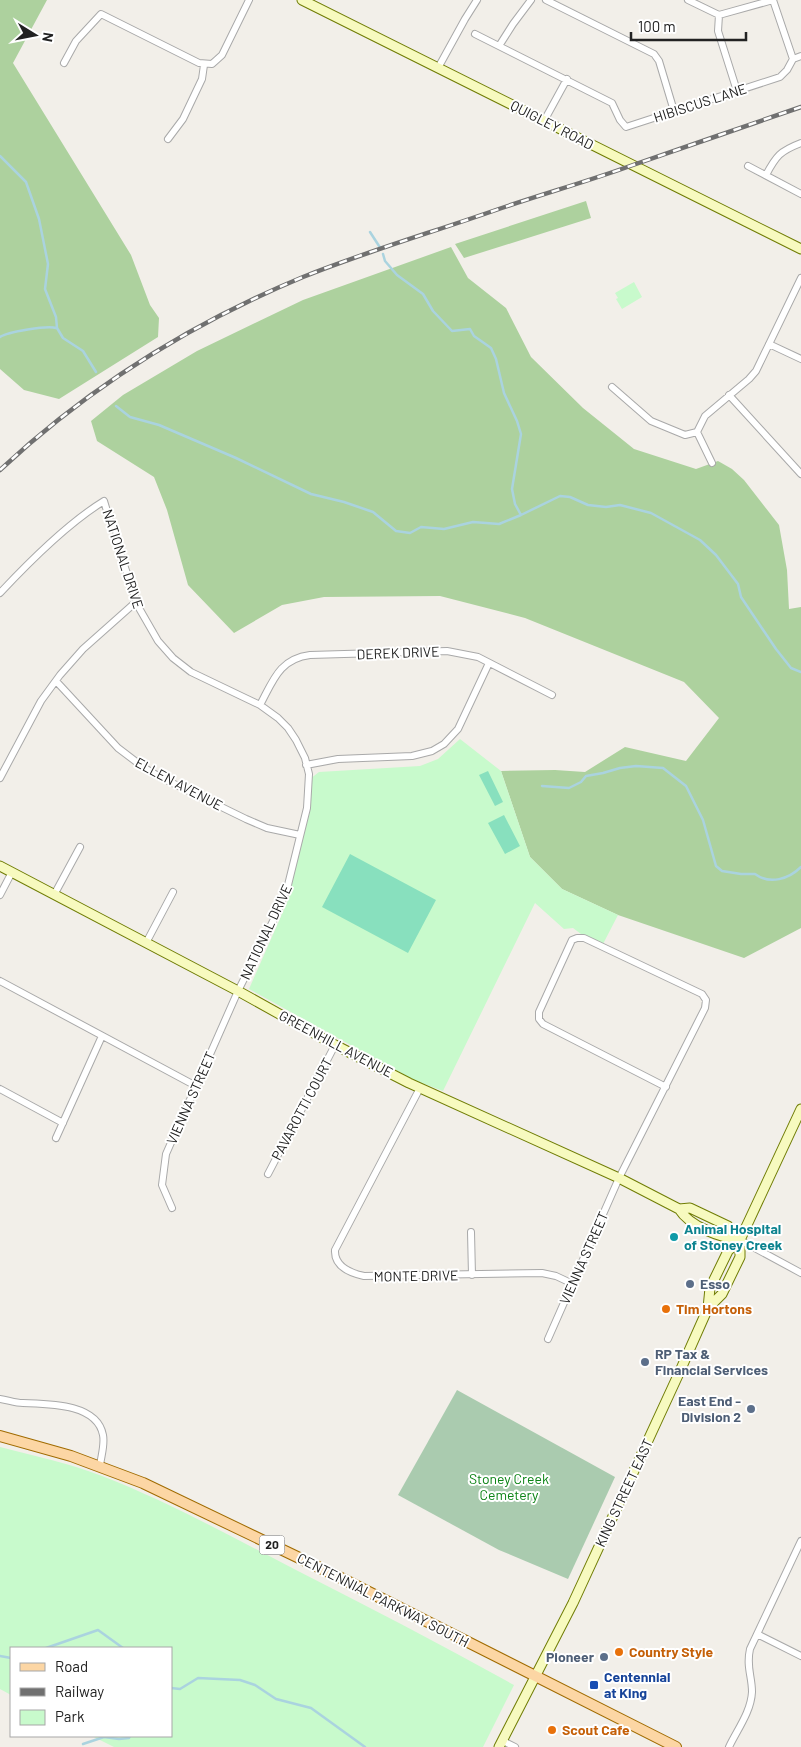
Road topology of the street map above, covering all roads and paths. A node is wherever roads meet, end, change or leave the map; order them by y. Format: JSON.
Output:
{"nodes":[{"id":1,"x":250,"y":0,"type":"edge"},
{"id":2,"x":302,"y":0,"type":"edge"},
{"id":3,"x":477,"y":0,"type":"edge"},
{"id":4,"x":531,"y":0,"type":"edge"},
{"id":5,"x":546,"y":0,"type":"edge"},
{"id":6,"x":688,"y":0,"type":"edge"},
{"id":7,"x":719,"y":15,"type":"junction"},
{"id":8,"x":475,"y":34,"type":"dead end"},
{"id":9,"x":499,"y":46,"type":"junction"},
{"id":10,"x":801,"y":56,"type":"edge"},
{"id":11,"x":793,"y":59,"type":"junction"},
{"id":12,"x":64,"y":63,"type":"dead end"},
{"id":13,"x":204,"y":65,"type":"junction"},
{"id":14,"x":438,"y":68,"type":"junction"},
{"id":15,"x":566,"y":78,"type":"junction"},
{"id":16,"x":737,"y":91,"type":"junction"},
{"id":17,"x":674,"y":111,"type":"junction"},
{"id":18,"x":544,"y":121,"type":"junction"},
{"id":19,"x":168,"y":139,"type":"dead end"},
{"id":20,"x":801,"y":143,"type":"edge"},
{"id":21,"x":748,"y":166,"type":"dead end"},
{"id":22,"x":766,"y":175,"type":"junction"},
{"id":23,"x":801,"y":194,"type":"edge"},
{"id":24,"x":801,"y":250,"type":"edge"},
{"id":25,"x":801,"y":278,"type":"edge"},
{"id":26,"x":769,"y":344,"type":"junction"},
{"id":27,"x":801,"y":359,"type":"edge"},
{"id":28,"x":612,"y":387,"type":"dead end"},
{"id":29,"x":729,"y":395,"type":"junction"},
{"id":30,"x":697,"y":432,"type":"junction"},
{"id":31,"x":712,"y":463,"type":"dead end"},
{"id":32,"x":801,"y":474,"type":"edge"},
{"id":33,"x":0,"y":593,"type":"edge"},
{"id":34,"x":136,"y":601,"type":"junction"},
{"id":35,"x":490,"y":662,"type":"junction"},
{"id":36,"x":56,"y":681,"type":"junction"},
{"id":37,"x":552,"y":695,"type":"dead end"},
{"id":38,"x":260,"y":705,"type":"junction"},
{"id":39,"x":306,"y":765,"type":"junction"},
{"id":40,"x":0,"y":778,"type":"edge"},
{"id":41,"x":300,"y":836,"type":"junction"},
{"id":42,"x":80,"y":847,"type":"dead end"},
{"id":43,"x":0,"y":866,"type":"edge"},
{"id":44,"x":12,"y":872,"type":"junction"},
{"id":45,"x":173,"y":892,"type":"dead end"},
{"id":46,"x":0,"y":894,"type":"edge"},
{"id":47,"x":54,"y":895,"type":"junction"},
{"id":48,"x":146,"y":943,"type":"junction"},
{"id":49,"x":0,"y":981,"type":"edge"},
{"id":50,"x":238,"y":991,"type":"junction"},
{"id":51,"x":102,"y":1036,"type":"junction"},
{"id":52,"x":335,"y":1045,"type":"junction"},
{"id":53,"x":196,"y":1086,"type":"junction"},
{"id":54,"x":666,"y":1087,"type":"junction"},
{"id":55,"x":420,"y":1088,"type":"junction"},
{"id":56,"x":0,"y":1089,"type":"edge"},
{"id":57,"x":801,"y":1109,"type":"edge"},
{"id":58,"x":63,"y":1123,"type":"junction"},
{"id":59,"x":56,"y":1138,"type":"dead end"},
{"id":60,"x":268,"y":1174,"type":"dead end"},
{"id":61,"x":619,"y":1178,"type":"junction"},
{"id":62,"x":172,"y":1208,"type":"dead end"},
{"id":63,"x":471,"y":1232,"type":"dead end"},
{"id":64,"x":740,"y":1240,"type":"junction"},
{"id":65,"x":801,"y":1273,"type":"edge"},
{"id":66,"x":472,"y":1275,"type":"junction"},
{"id":67,"x":573,"y":1284,"type":"junction"},
{"id":68,"x":708,"y":1308,"type":"junction"},
{"id":69,"x":548,"y":1339,"type":"dead end"},
{"id":70,"x":0,"y":1399,"type":"edge"},
{"id":71,"x":0,"y":1436,"type":"edge"},
{"id":72,"x":100,"y":1466,"type":"junction"},
{"id":73,"x":800,"y":1546,"type":"edge"},
{"id":74,"x":757,"y":1634,"type":"junction"},
{"id":75,"x":801,"y":1656,"type":"edge"},
{"id":76,"x":536,"y":1676,"type":"junction"},
{"id":77,"x":501,"y":1744,"type":"edge"},
{"id":78,"x":515,"y":1747,"type":"edge"},
{"id":79,"x":676,"y":1747,"type":"edge"},
{"id":80,"x":729,"y":1747,"type":"edge"}],
"edges":[{"from":1,"to":13,"type":"street"},
{"from":2,"to":14,"type":"street","name":"QUIGLEY ROAD"},
{"from":3,"to":14,"type":"street"},
{"from":4,"to":9,"type":"street"},
{"from":5,"to":17,"type":"street"},
{"from":6,"to":7,"type":"street"},
{"from":7,"to":11,"type":"street"},
{"from":7,"to":16,"type":"street"},
{"from":8,"to":9,"type":"street","name":"HIBISCUS LANE"},
{"from":9,"to":15,"type":"street","name":"HIBISCUS LANE"},
{"from":10,"to":11,"type":"street"},
{"from":11,"to":16,"type":"street","name":"HIBISCUS LANE"},
{"from":12,"to":13,"type":"street"},
{"from":13,"to":19,"type":"street"},
{"from":14,"to":18,"type":"street","name":"QUIGLEY ROAD"},
{"from":15,"to":17,"type":"street","name":"HIBISCUS LANE"},
{"from":15,"to":18,"type":"street"},
{"from":16,"to":17,"type":"street","name":"HIBISCUS LANE"},
{"from":18,"to":24,"type":"street","name":"QUIGLEY ROAD"},
{"from":20,"to":22,"type":"street"},
{"from":21,"to":22,"type":"street"},
{"from":22,"to":23,"type":"street"},
{"from":25,"to":26,"type":"street"},
{"from":26,"to":27,"type":"street"},
{"from":26,"to":29,"type":"street"},
{"from":28,"to":30,"type":"street"},
{"from":29,"to":30,"type":"street"},
{"from":29,"to":32,"type":"street"},
{"from":30,"to":31,"type":"street"},
{"from":33,"to":34,"type":"street","name":"NATIONAL DRIVE"},
{"from":34,"to":36,"type":"street"},
{"from":34,"to":38,"type":"street","name":"NATIONAL DRIVE"},
{"from":35,"to":37,"type":"street","name":"DEREK DRIVE"},
{"from":35,"to":38,"type":"street","name":"DEREK DRIVE"},
{"from":35,"to":39,"type":"street"},
{"from":36,"to":40,"type":"street"},
{"from":36,"to":41,"type":"street","name":"ELLEN AVENUE"},
{"from":38,"to":39,"type":"street","name":"NATIONAL DRIVE"},
{"from":39,"to":41,"type":"street","name":"NATIONAL DRIVE"},
{"from":41,"to":50,"type":"street","name":"NATIONAL DRIVE"},
{"from":42,"to":47,"type":"street"},
{"from":43,"to":44,"type":"street","name":"GREENHILL AVENUE"},
{"from":44,"to":46,"type":"street"},
{"from":44,"to":47,"type":"street","name":"GREENHILL AVENUE"},
{"from":45,"to":48,"type":"street"},
{"from":47,"to":48,"type":"street","name":"GREENHILL AVENUE"},
{"from":48,"to":50,"type":"street","name":"GREENHILL AVENUE"},
{"from":49,"to":51,"type":"street"},
{"from":50,"to":52,"type":"street","name":"GREENHILL AVENUE"},
{"from":50,"to":53,"type":"street","name":"VIENNA STREET"},
{"from":51,"to":53,"type":"street"},
{"from":51,"to":58,"type":"street"},
{"from":52,"to":55,"type":"street","name":"GREENHILL AVENUE"},
{"from":52,"to":60,"type":"street","name":"PAVAROTTI COURT"},
{"from":53,"to":62,"type":"street","name":"VIENNA STREET"},
{"from":54,"to":54,"type":"street","name":"VIENNA STREET"},
{"from":54,"to":61,"type":"street","name":"VIENNA STREET"},
{"from":55,"to":61,"type":"street","name":"GREENHILL AVENUE"},
{"from":55,"to":66,"type":"street","name":"MONTE DRIVE"},
{"from":56,"to":58,"type":"street"},
{"from":57,"to":64,"type":"street","name":"KING STREET EAST"},
{"from":58,"to":59,"type":"street"},
{"from":61,"to":64,"type":"street","name":"GREENHILL AVENUE"},
{"from":61,"to":67,"type":"street","name":"VIENNA STREET"},
{"from":63,"to":66,"type":"street"},
{"from":64,"to":65,"type":"street"},
{"from":64,"to":68,"type":"street","name":"KING STREET EAST"},
{"from":64,"to":68,"type":"street","name":"KING STREET EAST"},
{"from":66,"to":67,"type":"street","name":"MONTE DRIVE"},
{"from":67,"to":69,"type":"street","name":"VIENNA STREET"},
{"from":68,"to":76,"type":"street","name":"KING STREET EAST"},
{"from":70,"to":72,"type":"street"},
{"from":71,"to":72,"type":"main road","name":"CENTENNIAL PARKWAY SOUTH","number":"20"},
{"from":72,"to":76,"type":"main road","name":"CENTENNIAL PARKWAY SOUTH","number":"20"},
{"from":73,"to":74,"type":"street"},
{"from":74,"to":75,"type":"street"},
{"from":74,"to":80,"type":"street"},
{"from":76,"to":77,"type":"street","name":"KING STREET EAST"},
{"from":76,"to":79,"type":"main road","name":"CENTENNIAL PARKWAY SOUTH","number":"20"},
{"from":77,"to":78,"type":"street"}]}
